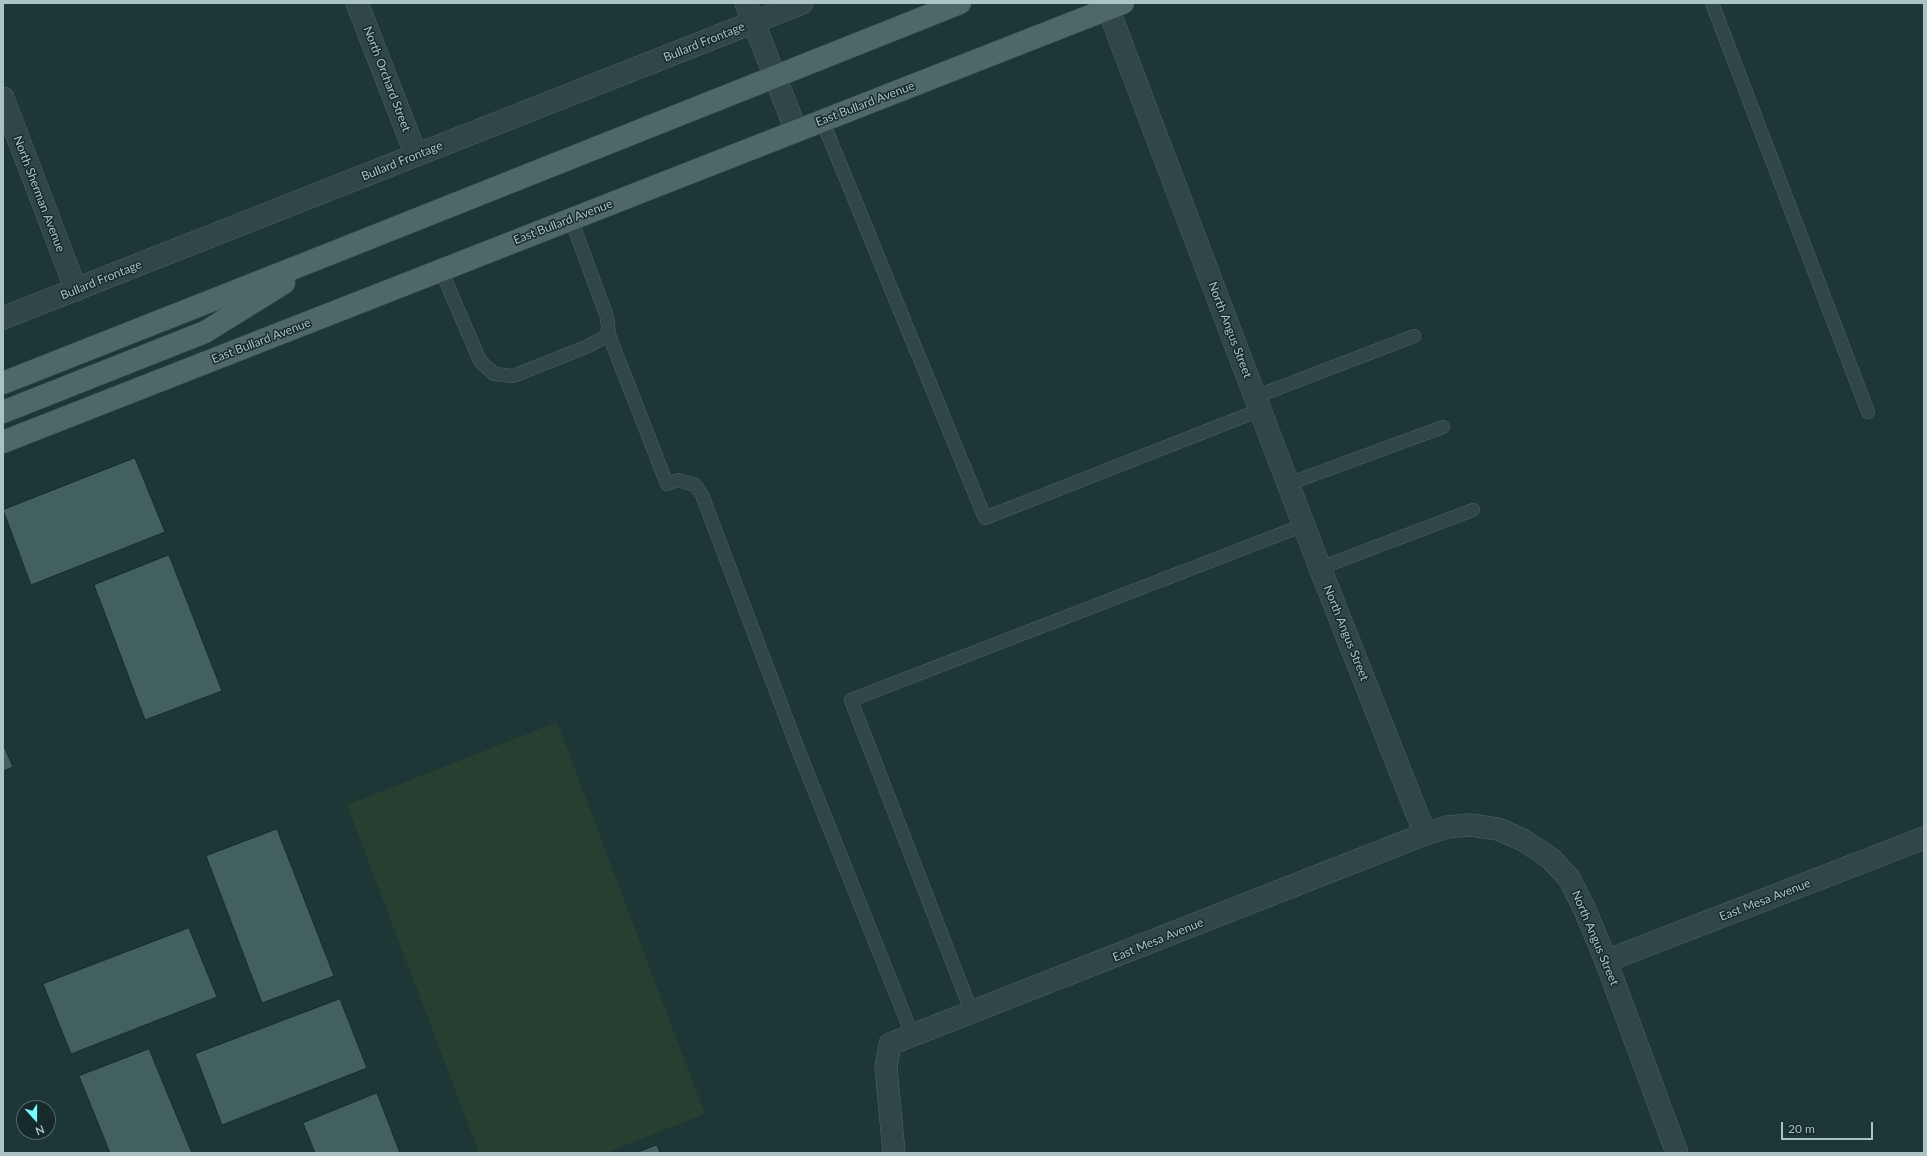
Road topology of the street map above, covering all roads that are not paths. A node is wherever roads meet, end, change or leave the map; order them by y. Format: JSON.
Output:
{"nodes":[{"id":1,"x":358,"y":3,"type":"edge"},
{"id":2,"x":802,"y":3,"type":"edge"},
{"id":3,"x":960,"y":3,"type":"edge"},
{"id":4,"x":1712,"y":3,"type":"edge"},
{"id":5,"x":1113,"y":5,"type":"edge"},
{"id":6,"x":749,"y":13,"type":"edge"},
{"id":7,"x":775,"y":76,"type":"junction"},
{"id":8,"x":3,"y":98,"type":"edge"},
{"id":9,"x":822,"y":120,"type":"junction"},
{"id":10,"x":796,"y":130,"type":"junction"},
{"id":11,"x":416,"y":155,"type":"junction"},
{"id":12,"x":571,"y":219,"type":"junction"},
{"id":13,"x":332,"y":253,"type":"junction"},
{"id":14,"x":441,"y":270,"type":"junction"},
{"id":15,"x":76,"y":290,"type":"junction"},
{"id":16,"x":3,"y":318,"type":"edge"},
{"id":17,"x":609,"y":335,"type":"junction"},
{"id":18,"x":1414,"y":336,"type":"dead end"},
{"id":19,"x":3,"y":383,"type":"edge"},
{"id":20,"x":1258,"y":403,"type":"junction"},
{"id":21,"x":3,"y":412,"type":"edge"},
{"id":22,"x":1868,"y":412,"type":"dead end"},
{"id":23,"x":1443,"y":427,"type":"dead end"},
{"id":24,"x":3,"y":442,"type":"edge"},
{"id":25,"x":1288,"y":484,"type":"junction"},
{"id":26,"x":1473,"y":510,"type":"dead end"},
{"id":27,"x":1304,"y":525,"type":"junction"},
{"id":28,"x":1320,"y":568,"type":"junction"},
{"id":29,"x":1425,"y":834,"type":"junction"},
{"id":30,"x":1924,"y":838,"type":"edge"},
{"id":31,"x":1606,"y":961,"type":"junction"},
{"id":32,"x":972,"y":1013,"type":"junction"},
{"id":33,"x":912,"y":1034,"type":"junction"},
{"id":34,"x":894,"y":1153,"type":"edge"},
{"id":35,"x":1677,"y":1153,"type":"edge"}],
"edges":[{"from":1,"to":11,"type":"street","name":"North Orchard Street"},
{"from":2,"to":6,"type":"street","name":"Bullard Frontage"},
{"from":3,"to":7,"type":"main road"},
{"from":4,"to":22,"type":"lane"},
{"from":5,"to":9,"type":"main road","name":"East Bullard Avenue"},
{"from":5,"to":20,"type":"street","name":"North Angus Street"},
{"from":6,"to":7,"type":"street"},
{"from":6,"to":11,"type":"street","name":"Bullard Frontage"},
{"from":7,"to":10,"type":"street"},
{"from":7,"to":13,"type":"main road"},
{"from":8,"to":15,"type":"street","name":"North Sherman Avenue"},
{"from":9,"to":10,"type":"main road","name":"East Bullard Avenue"},
{"from":9,"to":20,"type":"lane"},
{"from":10,"to":12,"type":"main road","name":"East Bullard Avenue"},
{"from":11,"to":15,"type":"street","name":"Bullard Frontage"},
{"from":12,"to":14,"type":"main road","name":"East Bullard Avenue"},
{"from":12,"to":17,"type":"lane"},
{"from":13,"to":19,"type":"main road"},
{"from":13,"to":21,"type":"main road"},
{"from":14,"to":17,"type":"lane"},
{"from":14,"to":24,"type":"main road","name":"East Bullard Avenue"},
{"from":15,"to":16,"type":"street","name":"Bullard Frontage"},
{"from":17,"to":33,"type":"lane"},
{"from":18,"to":20,"type":"lane"},
{"from":20,"to":25,"type":"street","name":"North Angus Street"},
{"from":23,"to":25,"type":"lane"},
{"from":25,"to":27,"type":"street","name":"North Angus Street"},
{"from":26,"to":28,"type":"lane"},
{"from":27,"to":28,"type":"street","name":"North Angus Street"},
{"from":27,"to":32,"type":"lane"},
{"from":28,"to":29,"type":"street","name":"North Angus Street"},
{"from":29,"to":31,"type":"street","name":"North Angus Street"},
{"from":29,"to":32,"type":"street","name":"East Mesa Avenue"},
{"from":30,"to":31,"type":"street","name":"East Mesa Avenue"},
{"from":31,"to":35,"type":"street","name":"North Angus Street"},
{"from":32,"to":33,"type":"street","name":"East Mesa Avenue"},
{"from":33,"to":34,"type":"street","name":"East Mesa Avenue"}]}
